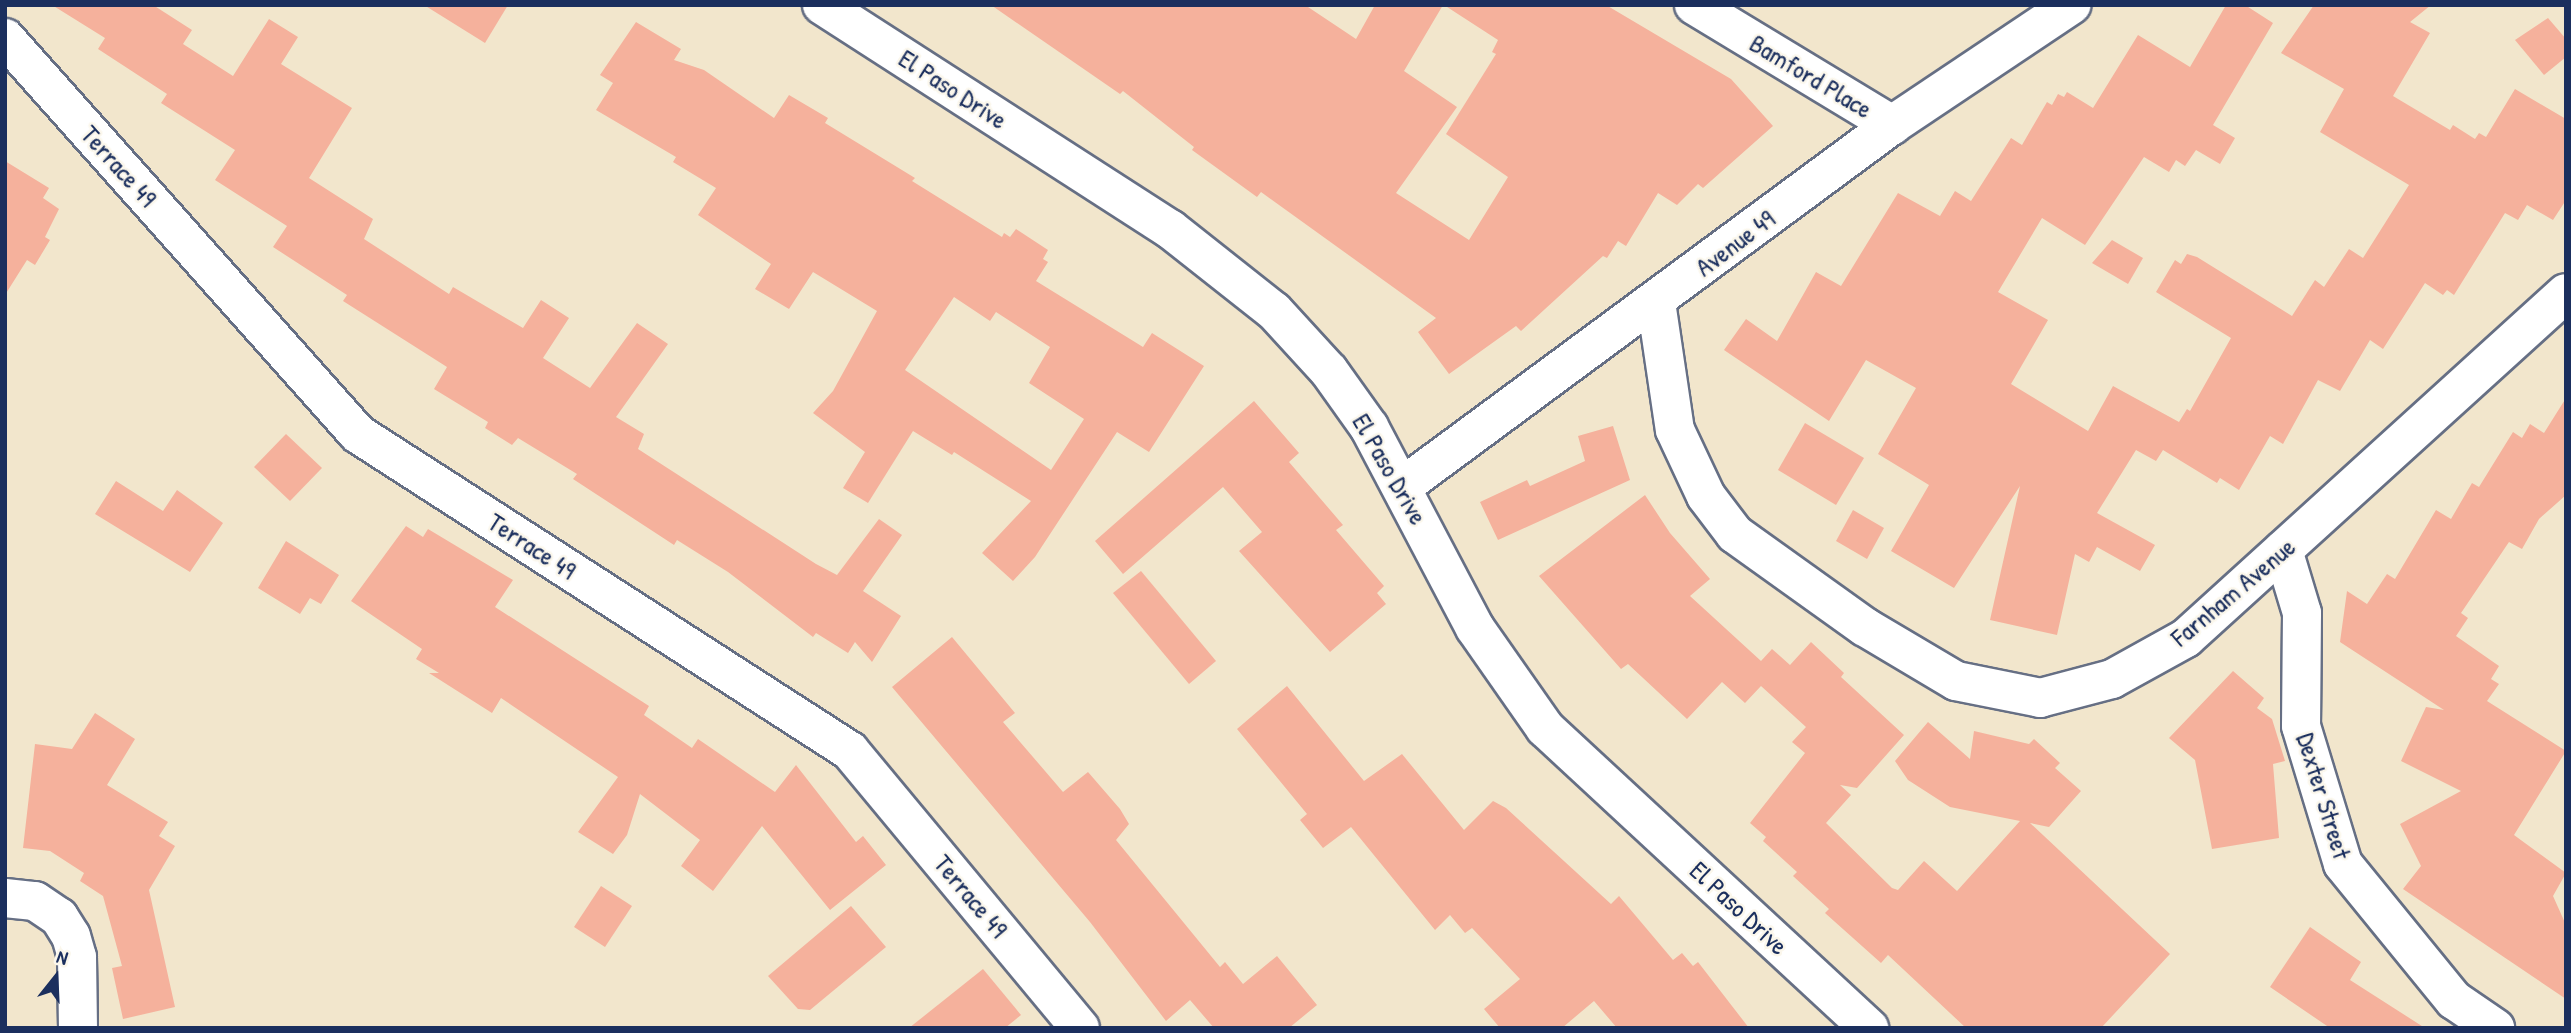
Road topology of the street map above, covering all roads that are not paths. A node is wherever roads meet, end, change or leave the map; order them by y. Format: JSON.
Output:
{"nodes":[{"id":1,"x":822,"y":5,"type":"edge"},
{"id":2,"x":1694,"y":5,"type":"edge"},
{"id":3,"x":2071,"y":5,"type":"edge"},
{"id":4,"x":5,"y":38,"type":"edge"},
{"id":5,"x":1892,"y":125,"type":"junction"},
{"id":6,"x":2566,"y":293,"type":"edge"},
{"id":7,"x":1656,"y":302,"type":"junction"},
{"id":8,"x":1402,"y":486,"type":"junction"},
{"id":9,"x":2283,"y":550,"type":"junction"},
{"id":10,"x":5,"y":898,"type":"edge"},
{"id":11,"x":78,"y":1028,"type":"edge"},
{"id":12,"x":1080,"y":1028,"type":"edge"},
{"id":13,"x":1869,"y":1028,"type":"edge"},
{"id":14,"x":2495,"y":1028,"type":"edge"}],
"edges":[{"from":1,"to":8,"type":"street","name":"El Paso Drive"},
{"from":2,"to":5,"type":"street","name":"Bamford Place"},
{"from":3,"to":5,"type":"street","name":"Avenue 49"},
{"from":4,"to":12,"type":"street","name":"Terrace 49"},
{"from":5,"to":7,"type":"street","name":"Avenue 49"},
{"from":6,"to":9,"type":"street","name":"Farnham Avenue"},
{"from":7,"to":8,"type":"street","name":"Avenue 49"},
{"from":7,"to":9,"type":"street","name":"Farnham Avenue"},
{"from":8,"to":13,"type":"street","name":"El Paso Drive"},
{"from":9,"to":14,"type":"street","name":"Dexter Street"},
{"from":10,"to":11,"type":"street"}]}
